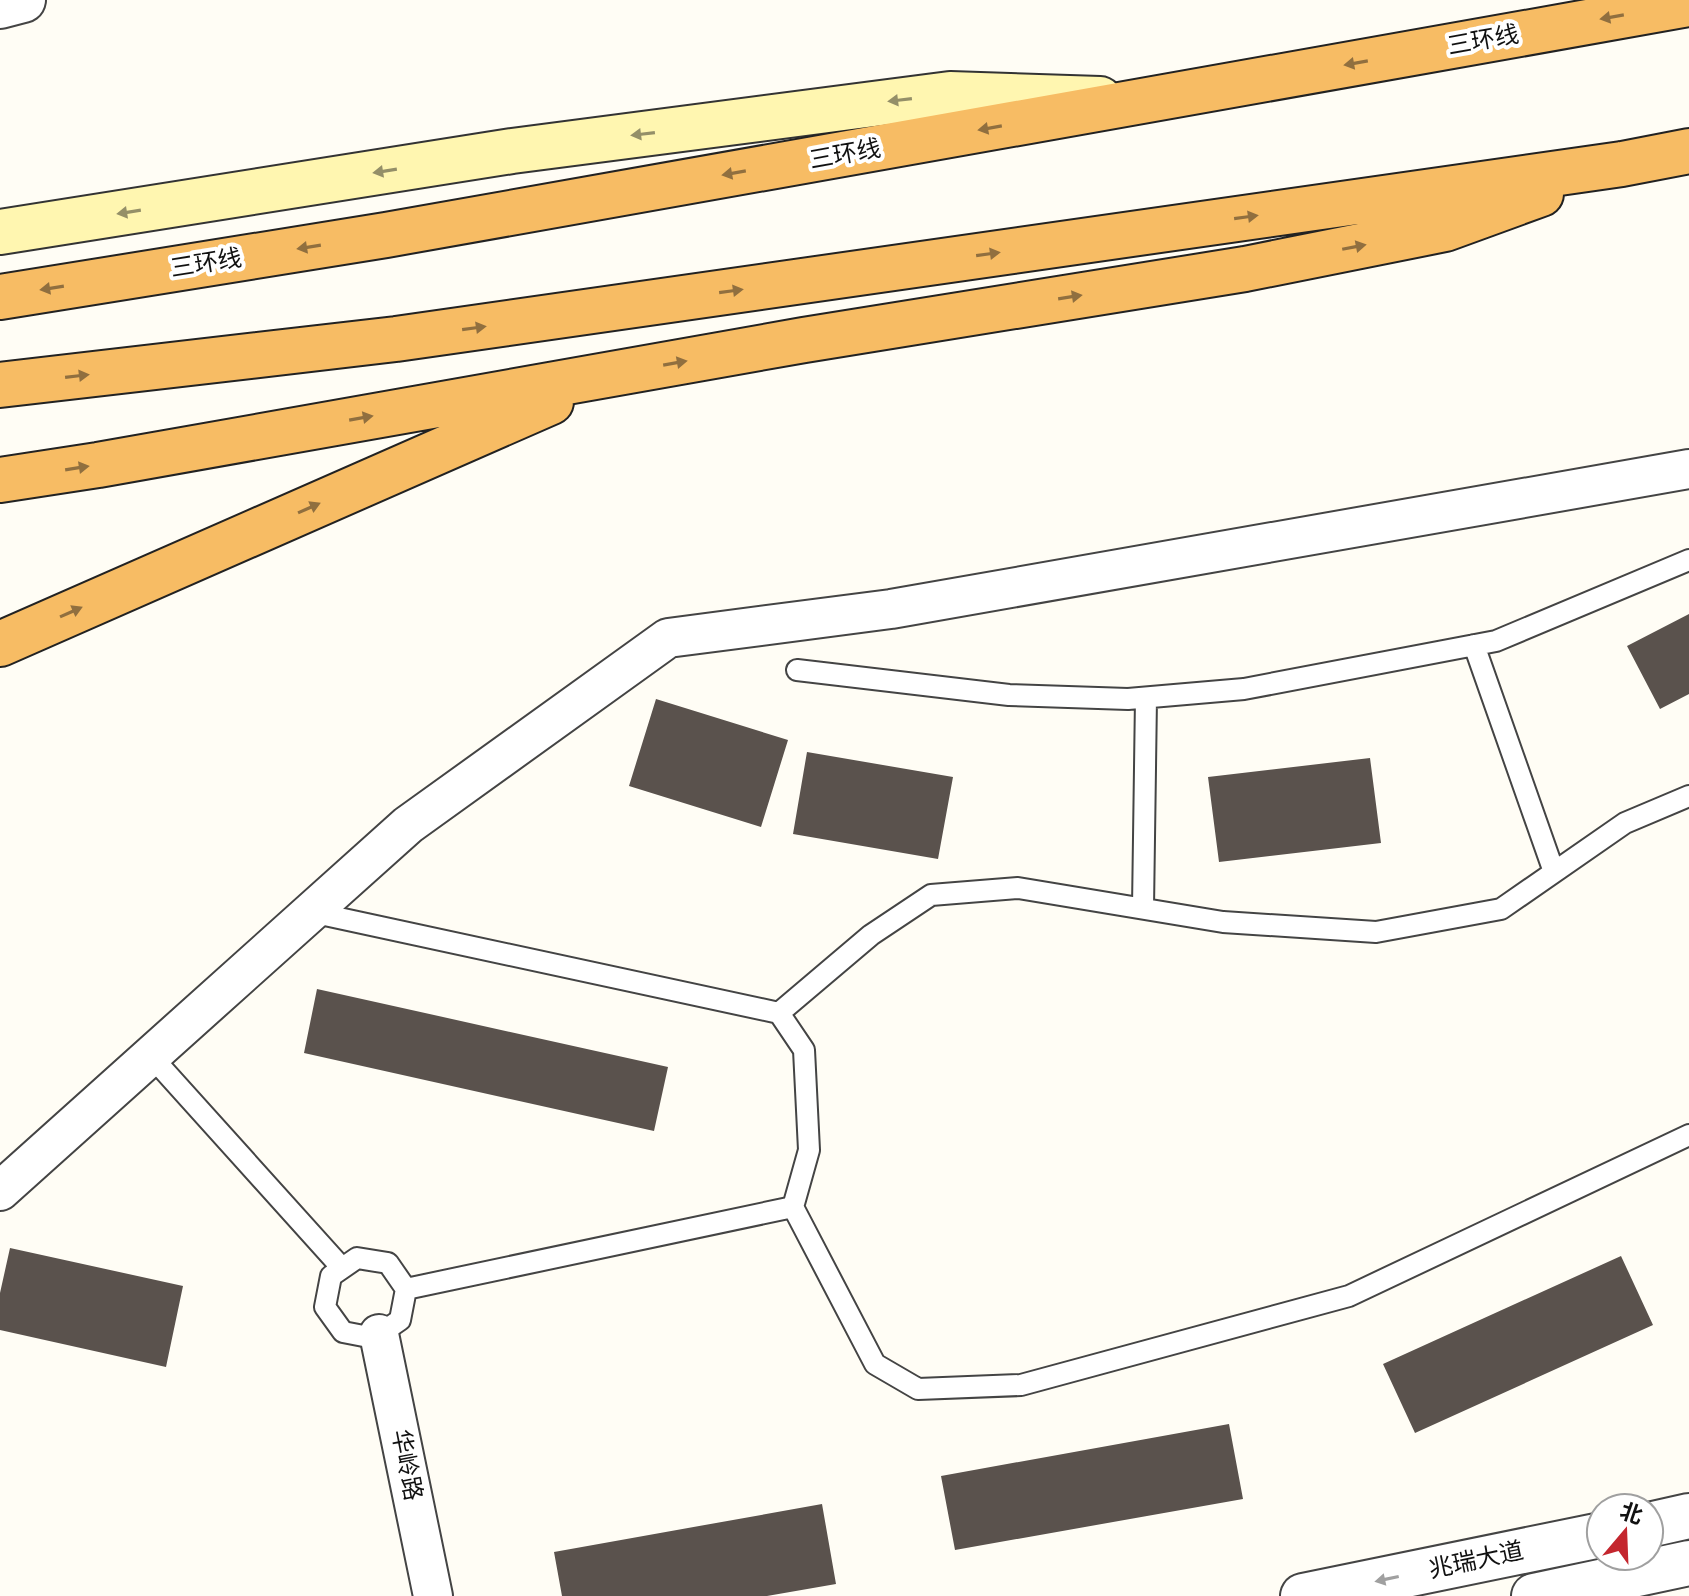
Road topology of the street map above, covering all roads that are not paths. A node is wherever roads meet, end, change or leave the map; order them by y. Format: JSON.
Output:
{"nodes":[{"id":1,"x":23,"y":0,"type":"edge"},
{"id":2,"x":1689,"y":4,"type":"edge"},
{"id":3,"x":0,"y":6,"type":"edge"},
{"id":4,"x":1146,"y":101,"type":"junction"},
{"id":5,"x":1689,"y":151,"type":"edge"},
{"id":6,"x":1622,"y":164,"type":"junction"},
{"id":7,"x":0,"y":232,"type":"edge"},
{"id":8,"x":0,"y":297,"type":"edge"},
{"id":9,"x":618,"y":373,"type":"junction"},
{"id":10,"x":0,"y":385,"type":"edge"},
{"id":11,"x":1689,"y":469,"type":"edge"},
{"id":12,"x":0,"y":480,"type":"edge"},
{"id":13,"x":1689,"y":560,"type":"edge"},
{"id":14,"x":0,"y":644,"type":"edge"},
{"id":15,"x":1474,"y":645,"type":"junction"},
{"id":16,"x":797,"y":670,"type":"dead end"},
{"id":17,"x":1146,"y":698,"type":"junction"},
{"id":18,"x":1689,"y":796,"type":"edge"},
{"id":19,"x":1554,"y":872,"type":"junction"},
{"id":20,"x":1143,"y":908,"type":"junction"},
{"id":21,"x":311,"y":912,"type":"junction"},
{"id":22,"x":779,"y":1013,"type":"junction"},
{"id":23,"x":151,"y":1056,"type":"junction"},
{"id":24,"x":1689,"y":1135,"type":"edge"},
{"id":25,"x":0,"y":1191,"type":"edge"},
{"id":26,"x":793,"y":1207,"type":"junction"},
{"id":27,"x":342,"y":1268,"type":"junction"},
{"id":28,"x":406,"y":1289,"type":"junction"},
{"id":29,"x":379,"y":1334,"type":"junction"},
{"id":30,"x":1689,"y":1516,"type":"edge"},
{"id":31,"x":1665,"y":1521,"type":"edge"},
{"id":32,"x":1585,"y":1538,"type":"edge"},
{"id":33,"x":1689,"y":1563,"type":"edge"},
{"id":34,"x":433,"y":1596,"type":"edge"},
{"id":35,"x":1303,"y":1596,"type":"edge"},
{"id":36,"x":1534,"y":1596,"type":"edge"}],
"edges":[{"from":1,"to":3,"type":"street"},
{"from":2,"to":4,"type":"highway","name":"三环线","one_way":true},
{"from":4,"to":7,"type":"main road","one_way":true},
{"from":4,"to":8,"type":"highway","name":"三环线","one_way":true},
{"from":5,"to":6,"type":"highway"},
{"from":9,"to":6,"type":"highway","one_way":true},
{"from":10,"to":6,"type":"highway","one_way":true},
{"from":12,"to":9,"type":"highway","one_way":true},
{"from":14,"to":9,"type":"highway","one_way":true},
{"from":11,"to":21,"type":"street"},
{"from":13,"to":15,"type":"lane"},
{"from":15,"to":17,"type":"lane"},
{"from":15,"to":19,"type":"lane"},
{"from":16,"to":17,"type":"lane"},
{"from":17,"to":20,"type":"lane"},
{"from":18,"to":19,"type":"lane"},
{"from":19,"to":20,"type":"lane"},
{"from":20,"to":22,"type":"lane"},
{"from":21,"to":22,"type":"lane"},
{"from":21,"to":23,"type":"street"},
{"from":22,"to":26,"type":"lane"},
{"from":23,"to":25,"type":"street"},
{"from":23,"to":27,"type":"lane"},
{"from":24,"to":26,"type":"lane"},
{"from":26,"to":28,"type":"lane"},
{"from":27,"to":28,"type":"lane"},
{"from":27,"to":29,"type":"lane"},
{"from":28,"to":29,"type":"lane"},
{"from":29,"to":34,"type":"street","name":"华岭路"},
{"from":30,"to":31,"type":"street"},
{"from":32,"to":35,"type":"street","name":"兆瑞大道","one_way":true},
{"from":33,"to":36,"type":"street","name":"兆瑞大道"}]}
